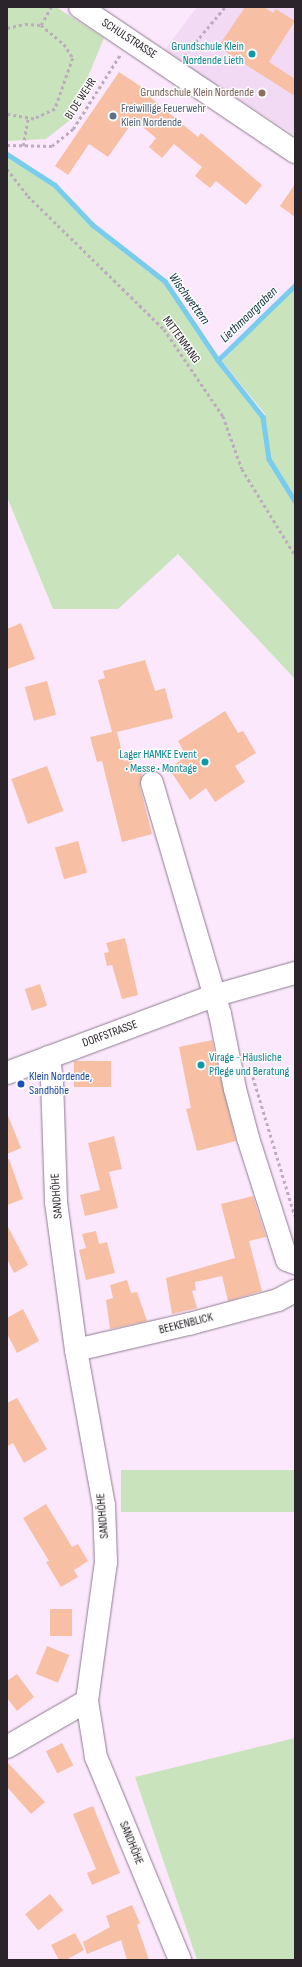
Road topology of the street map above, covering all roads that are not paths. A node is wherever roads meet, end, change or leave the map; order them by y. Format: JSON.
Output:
{"nodes":[{"id":1,"x":80,"y":7,"type":"edge"},
{"id":2,"x":295,"y":152,"type":"edge"},
{"id":3,"x":152,"y":783,"type":"dead end"},
{"id":4,"x":295,"y":973,"type":"edge"},
{"id":5,"x":213,"y":996,"type":"junction"},
{"id":6,"x":49,"y":1057,"type":"junction"},
{"id":7,"x":7,"y":1073,"type":"edge"},
{"id":8,"x":295,"y":1263,"type":"edge"},
{"id":9,"x":295,"y":1291,"type":"edge"},
{"id":10,"x":76,"y":1350,"type":"junction"},
{"id":11,"x":87,"y":1701,"type":"junction"},
{"id":12,"x":7,"y":1747,"type":"edge"},
{"id":13,"x":180,"y":1960,"type":"edge"}],
"edges":[{"from":1,"to":2,"type":"street","name":"SCHULSTRASSE"},
{"from":3,"to":5,"type":"street"},
{"from":4,"to":5,"type":"street","name":"DORFSTRASSE"},
{"from":5,"to":6,"type":"street","name":"DORFSTRASSE"},
{"from":5,"to":8,"type":"street"},
{"from":6,"to":7,"type":"street","name":"DORFSTRASSE"},
{"from":6,"to":10,"type":"street","name":"SANDHÖHE"},
{"from":9,"to":10,"type":"street","name":"BEEKENBLICK"},
{"from":10,"to":11,"type":"street","name":"SANDHÖHE"},
{"from":11,"to":12,"type":"street"},
{"from":11,"to":13,"type":"street","name":"SANDHÖHE"}]}
